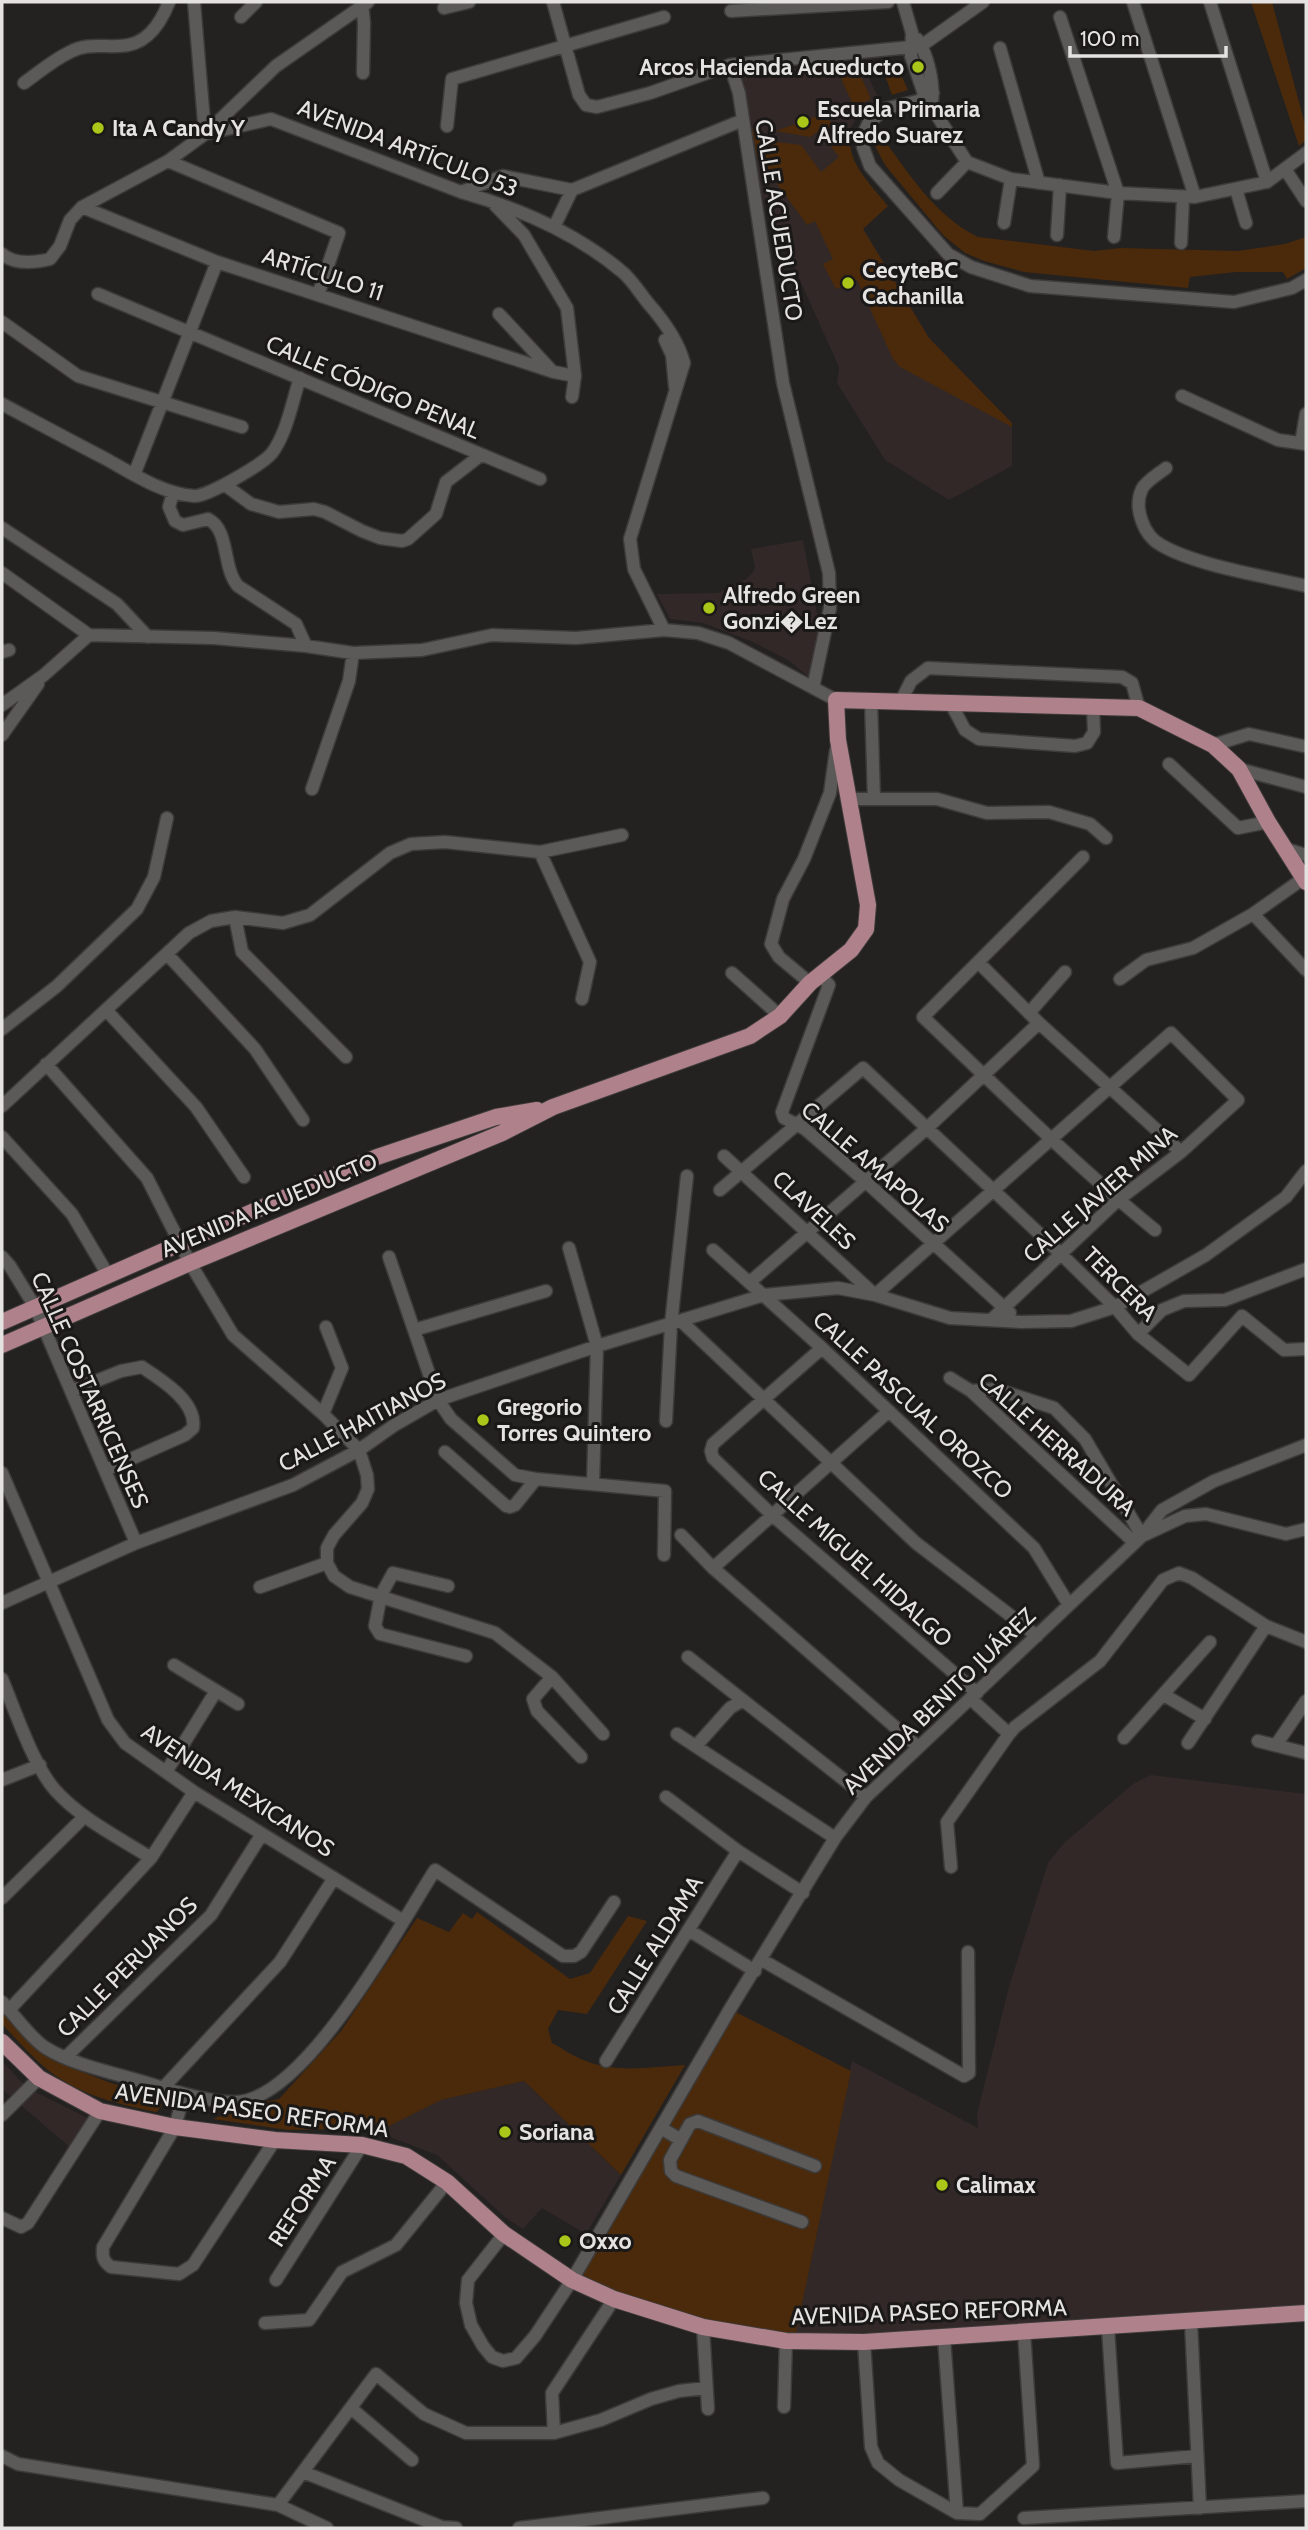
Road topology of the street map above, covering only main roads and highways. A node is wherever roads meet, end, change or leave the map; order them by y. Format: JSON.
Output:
{"nodes":[{"id":1,"x":1305,"y":880,"type":"edge"},
{"id":2,"x":553,"y":1107,"type":"junction"},
{"id":3,"x":2,"y":1322,"type":"edge"},
{"id":4,"x":2,"y":1345,"type":"edge"},
{"id":5,"x":2,"y":2042,"type":"edge"},
{"id":6,"x":1306,"y":2313,"type":"edge"}],
"edges":[{"from":1,"to":2,"type":"main road","name":"AVENIDA ACUEDUCTO"},
{"from":2,"to":3,"type":"main road","name":"AVENIDA ACUEDUCTO"},
{"from":2,"to":4,"type":"main road","name":"AVENIDA ACUEDUCTO"},
{"from":5,"to":6,"type":"main road","name":"AVENIDA PASEO REFORMA"}]}
